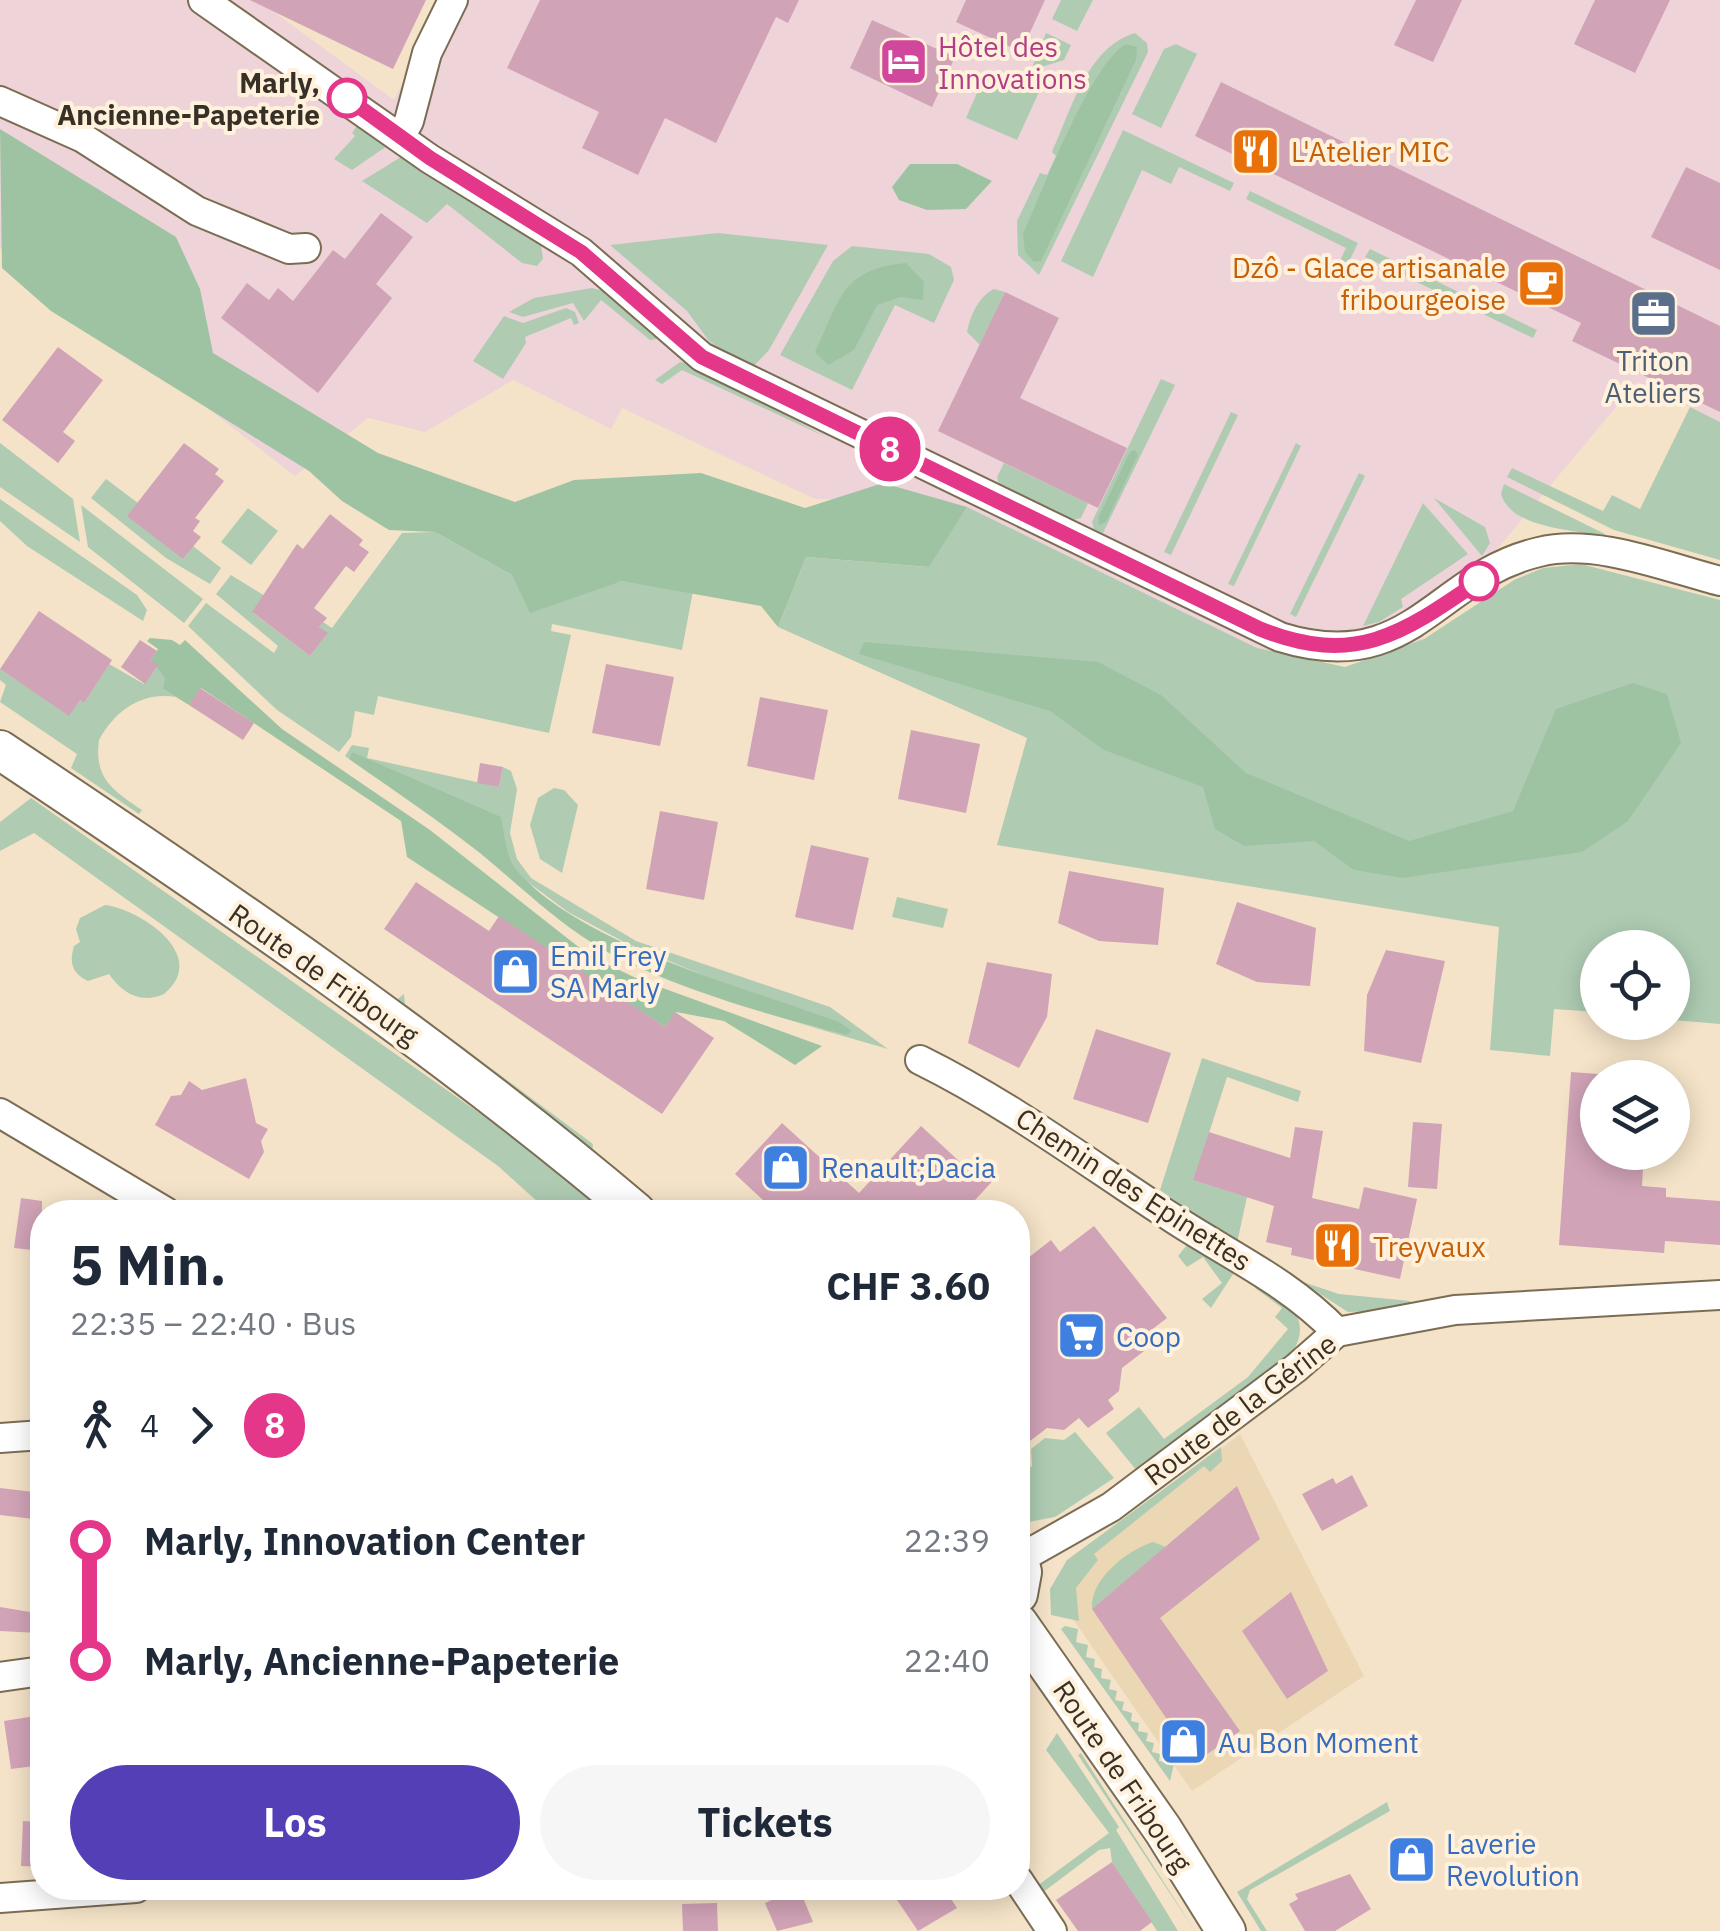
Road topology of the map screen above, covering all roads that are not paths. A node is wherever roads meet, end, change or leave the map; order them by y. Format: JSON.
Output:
{"nodes":[{"id":1,"x":203,"y":0,"type":"edge"},
{"id":2,"x":453,"y":0,"type":"edge"},
{"id":3,"x":0,"y":101,"type":"edge"},
{"id":4,"x":400,"y":136,"type":"junction"},
{"id":5,"x":306,"y":248,"type":"dead end"},
{"id":6,"x":1720,"y":581,"type":"edge"},
{"id":7,"x":0,"y":750,"type":"edge"},
{"id":8,"x":920,"y":1060,"type":"dead end"},
{"id":9,"x":0,"y":1113,"type":"edge"},
{"id":10,"x":146,"y":1200,"type":"edge"},
{"id":11,"x":622,"y":1200,"type":"edge"},
{"id":12,"x":1720,"y":1295,"type":"edge"},
{"id":13,"x":1336,"y":1332,"type":"junction"},
{"id":14,"x":30,"y":1435,"type":"edge"},
{"id":15,"x":0,"y":1438,"type":"edge"},
{"id":16,"x":1030,"y":1551,"type":"edge"},
{"id":17,"x":1030,"y":1640,"type":"edge"},
{"id":18,"x":30,"y":1673,"type":"edge"},
{"id":19,"x":0,"y":1677,"type":"edge"},
{"id":20,"x":30,"y":1896,"type":"edge"},
{"id":21,"x":0,"y":1898,"type":"edge"},
{"id":22,"x":1030,"y":1898,"type":"edge"},
{"id":23,"x":1052,"y":1931,"type":"edge"},
{"id":24,"x":1226,"y":1931,"type":"edge"}],
"edges":[{"from":1,"to":4,"type":"street"},
{"from":2,"to":4,"type":"street"},
{"from":3,"to":5,"type":"street"},
{"from":4,"to":6,"type":"street"},
{"from":7,"to":11,"type":"main road","name":"Route de Fribourg"},
{"from":8,"to":13,"type":"street","name":"Chemin des Epinettes"},
{"from":9,"to":10,"type":"street"},
{"from":12,"to":13,"type":"street","name":"Route de la Gérine"},
{"from":13,"to":16,"type":"street","name":"Route de la Gérine"},
{"from":14,"to":15,"type":"street"},
{"from":17,"to":24,"type":"main road","name":"Route de Fribourg"},
{"from":18,"to":19,"type":"street"},
{"from":20,"to":21,"type":"street"},
{"from":22,"to":23,"type":"street"}]}
